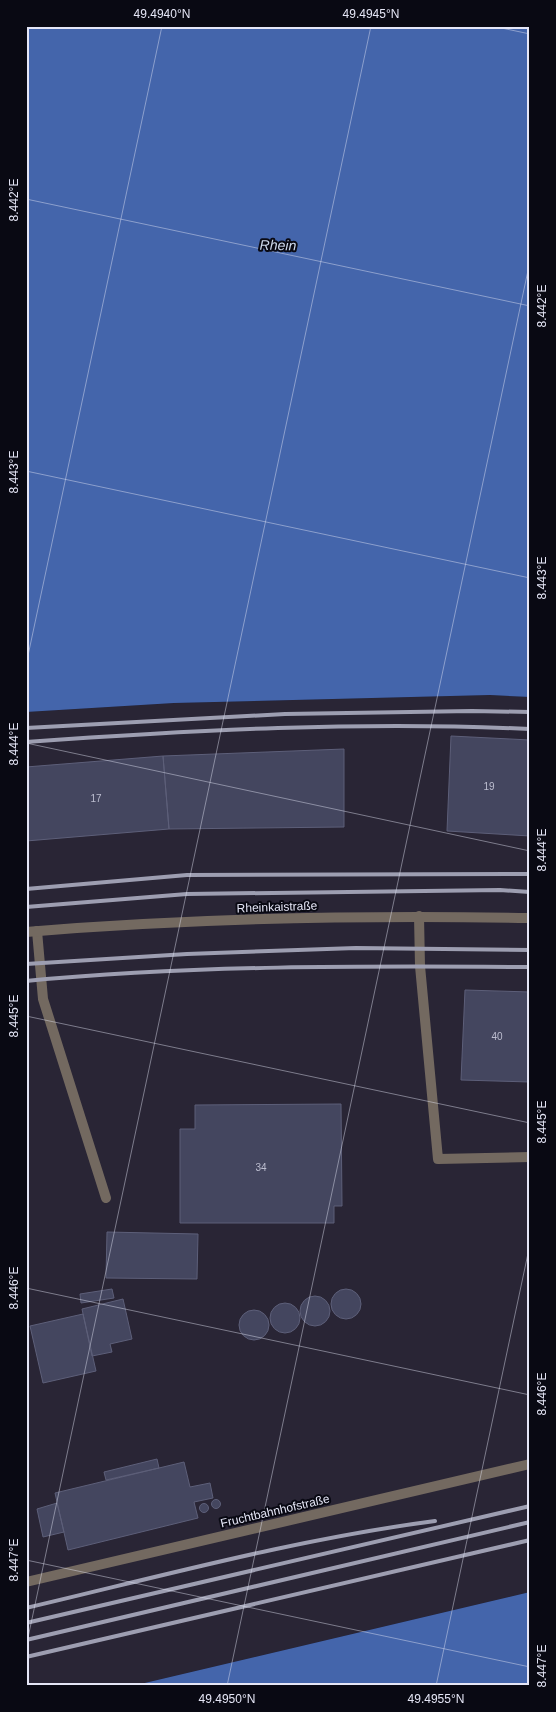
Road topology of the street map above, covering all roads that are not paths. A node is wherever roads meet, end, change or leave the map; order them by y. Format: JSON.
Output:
{"nodes":[{"id":1,"x":419,"y":916,"type":"junction"},
{"id":2,"x":530,"y":918,"type":"edge"},
{"id":3,"x":37,"y":931,"type":"junction"},
{"id":4,"x":26,"y":932,"type":"edge"},
{"id":5,"x":530,"y":1157,"type":"edge"},
{"id":6,"x":106,"y":1198,"type":"dead end"},
{"id":7,"x":530,"y":1464,"type":"edge"},
{"id":8,"x":26,"y":1582,"type":"edge"}],
"edges":[{"from":1,"to":2,"type":"street","name":"Rheinkaistraße"},
{"from":1,"to":3,"type":"street","name":"Rheinkaistraße"},
{"from":1,"to":5,"type":"street"},
{"from":3,"to":4,"type":"street","name":"Rheinkaistraße"},
{"from":3,"to":6,"type":"street"},
{"from":7,"to":8,"type":"street","name":"Fruchtbahnhofstraße"}]}
